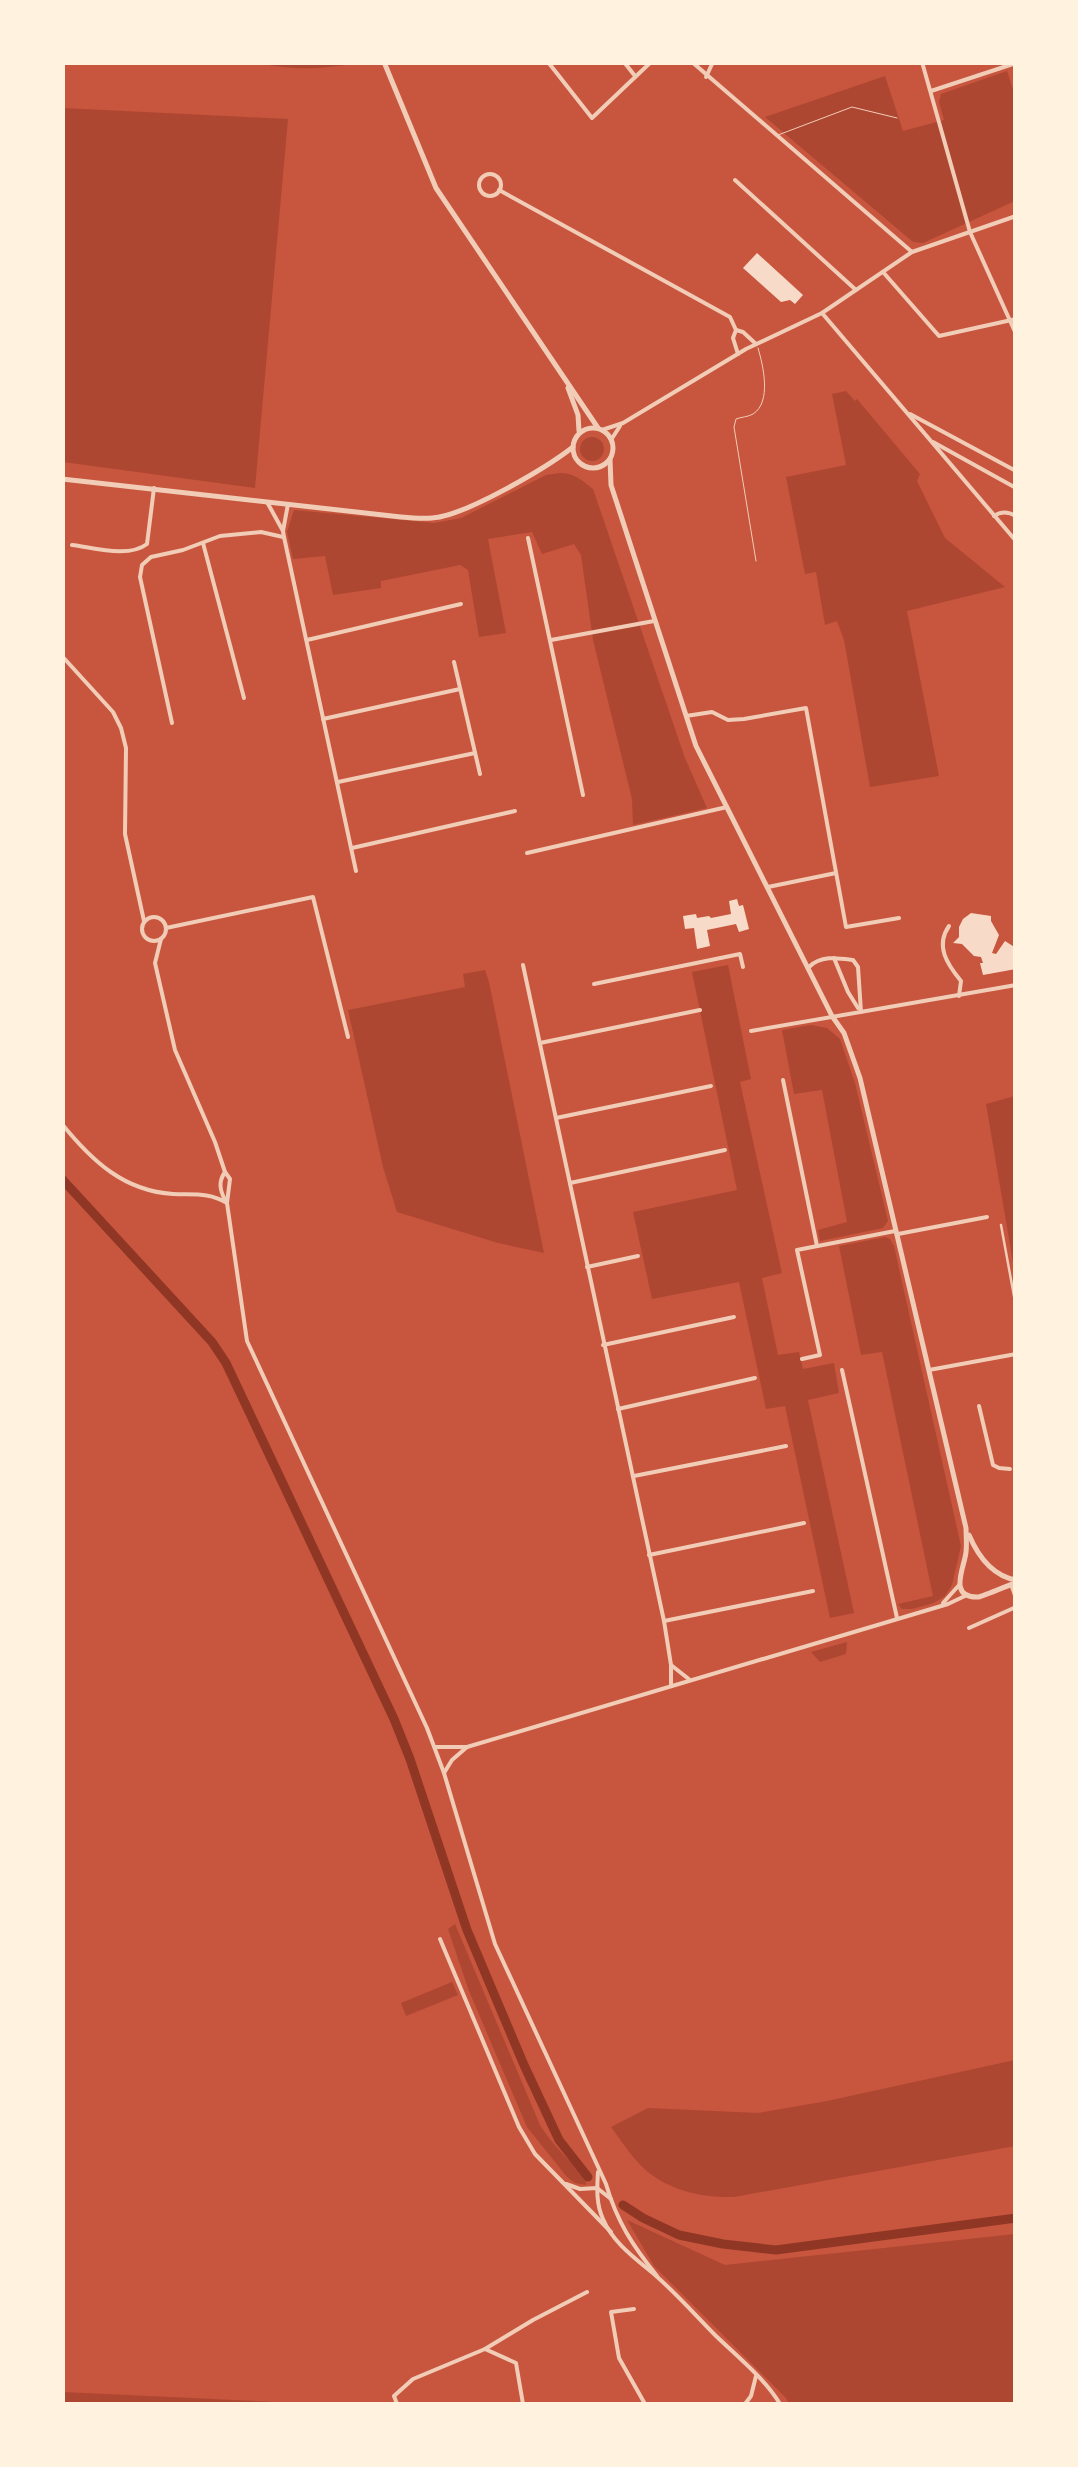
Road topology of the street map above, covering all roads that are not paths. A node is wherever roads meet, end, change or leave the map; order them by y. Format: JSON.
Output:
{"nodes":[{"id":1,"x":384,"y":62,"type":"edge"},
{"id":2,"x":548,"y":62,"type":"edge"},
{"id":3,"x":624,"y":62,"type":"edge"},
{"id":4,"x":651,"y":62,"type":"edge"},
{"id":5,"x":692,"y":62,"type":"edge"},
{"id":6,"x":713,"y":62,"type":"edge"},
{"id":7,"x":922,"y":62,"type":"edge"},
{"id":8,"x":1016,"y":63,"type":"edge"},
{"id":9,"x":635,"y":76,"type":"junction"},
{"id":10,"x":706,"y":77,"type":"junction"},
{"id":11,"x":931,"y":92,"type":"junction"},
{"id":12,"x":896,"y":118,"type":"dead end"},
{"id":13,"x":775,"y":136,"type":"junction"},
{"id":14,"x":735,"y":180,"type":"dead end"},
{"id":15,"x":499,"y":190,"type":"junction"},
{"id":16,"x":1016,"y":216,"type":"edge"},
{"id":17,"x":970,"y":232,"type":"junction"},
{"id":18,"x":912,"y":252,"type":"junction"},
{"id":19,"x":883,"y":272,"type":"junction"},
{"id":20,"x":856,"y":290,"type":"junction"},
{"id":21,"x":822,"y":312,"type":"junction"},
{"id":22,"x":1012,"y":320,"type":"edge"},
{"id":23,"x":736,"y":330,"type":"junction"},
{"id":24,"x":1016,"y":334,"type":"edge"},
{"id":25,"x":757,"y":344,"type":"junction"},
{"id":26,"x":738,"y":354,"type":"junction"},
{"id":27,"x":564,"y":376,"type":"junction"},
{"id":28,"x":906,"y":412,"type":"junction"},
{"id":29,"x":623,"y":423,"type":"junction"},
{"id":30,"x":600,"y":429,"type":"junction"},
{"id":31,"x":579,"y":433,"type":"junction"},
{"id":32,"x":612,"y":440,"type":"junction"},
{"id":33,"x":929,"y":440,"type":"junction"},
{"id":34,"x":573,"y":447,"type":"junction"},
{"id":35,"x":610,"y":459,"type":"junction"},
{"id":36,"x":554,"y":461,"type":"junction"},
{"id":37,"x":578,"y":461,"type":"junction"},
{"id":38,"x":596,"y":468,"type":"junction"},
{"id":39,"x":1016,"y":471,"type":"edge"},
{"id":40,"x":62,"y":479,"type":"edge"},
{"id":41,"x":611,"y":485,"type":"junction"},
{"id":42,"x":154,"y":488,"type":"junction"},
{"id":43,"x":1016,"y":488,"type":"edge"},
{"id":44,"x":267,"y":502,"type":"junction"},
{"id":45,"x":288,"y":504,"type":"junction"},
{"id":46,"x":994,"y":516,"type":"junction"},
{"id":47,"x":1016,"y":516,"type":"edge"},
{"id":48,"x":284,"y":534,"type":"junction"},
{"id":49,"x":528,"y":538,"type":"dead end"},
{"id":50,"x":1016,"y":541,"type":"edge"},
{"id":51,"x":204,"y":544,"type":"junction"},
{"id":52,"x":72,"y":545,"type":"dead end"},
{"id":53,"x":756,"y":562,"type":"dead end"},
{"id":54,"x":460,"y":604,"type":"dead end"},
{"id":55,"x":654,"y":621,"type":"junction"},
{"id":56,"x":307,"y":640,"type":"junction"},
{"id":57,"x":551,"y":640,"type":"junction"},
{"id":58,"x":62,"y":656,"type":"edge"},
{"id":59,"x":454,"y":662,"type":"dead end"},
{"id":60,"x":460,"y":689,"type":"junction"},
{"id":61,"x":244,"y":698,"type":"dead end"},
{"id":62,"x":686,"y":716,"type":"junction"},
{"id":63,"x":324,"y":719,"type":"junction"},
{"id":64,"x":172,"y":723,"type":"dead end"},
{"id":65,"x":475,"y":753,"type":"junction"},
{"id":66,"x":480,"y":774,"type":"dead end"},
{"id":67,"x":337,"y":782,"type":"junction"},
{"id":68,"x":584,"y":795,"type":"dead end"},
{"id":69,"x":727,"y":807,"type":"junction"},
{"id":70,"x":515,"y":811,"type":"dead end"},
{"id":71,"x":352,"y":848,"type":"junction"},
{"id":72,"x":527,"y":853,"type":"dead end"},
{"id":73,"x":356,"y":870,"type":"dead end"},
{"id":74,"x":838,"y":872,"type":"junction"},
{"id":75,"x":768,"y":888,"type":"junction"},
{"id":76,"x":899,"y":918,"type":"dead end"},
{"id":77,"x":144,"y":921,"type":"junction"},
{"id":78,"x":949,"y":926,"type":"dead end"},
{"id":79,"x":166,"y":928,"type":"junction"},
{"id":80,"x":161,"y":939,"type":"junction"},
{"id":81,"x":834,"y":958,"type":"junction"},
{"id":82,"x":523,"y":965,"type":"dead end"},
{"id":83,"x":743,"y":967,"type":"dead end"},
{"id":84,"x":808,"y":968,"type":"junction"},
{"id":85,"x":594,"y":984,"type":"dead end"},
{"id":86,"x":1016,"y":986,"type":"edge"},
{"id":87,"x":959,"y":996,"type":"junction"},
{"id":88,"x":700,"y":1010,"type":"dead end"},
{"id":89,"x":861,"y":1012,"type":"junction"},
{"id":90,"x":832,"y":1016,"type":"junction"},
{"id":91,"x":752,"y":1030,"type":"dead end"},
{"id":92,"x":348,"y":1037,"type":"dead end"},
{"id":93,"x":540,"y":1044,"type":"junction"},
{"id":94,"x":783,"y":1080,"type":"dead end"},
{"id":95,"x":711,"y":1086,"type":"dead end"},
{"id":96,"x":556,"y":1118,"type":"junction"},
{"id":97,"x":62,"y":1124,"type":"edge"},
{"id":98,"x":724,"y":1150,"type":"dead end"},
{"id":99,"x":570,"y":1183,"type":"junction"},
{"id":100,"x":227,"y":1203,"type":"junction"},
{"id":101,"x":987,"y":1218,"type":"dead end"},
{"id":102,"x":1001,"y":1225,"type":"dead end"},
{"id":103,"x":896,"y":1232,"type":"junction"},
{"id":104,"x":817,"y":1246,"type":"junction"},
{"id":105,"x":638,"y":1256,"type":"dead end"},
{"id":106,"x":587,"y":1267,"type":"junction"},
{"id":107,"x":1016,"y":1307,"type":"edge"},
{"id":108,"x":734,"y":1318,"type":"dead end"},
{"id":109,"x":603,"y":1345,"type":"junction"},
{"id":110,"x":1016,"y":1354,"type":"edge"},
{"id":111,"x":802,"y":1359,"type":"dead end"},
{"id":112,"x":842,"y":1370,"type":"dead end"},
{"id":113,"x":929,"y":1370,"type":"junction"},
{"id":114,"x":754,"y":1378,"type":"dead end"},
{"id":115,"x":979,"y":1406,"type":"dead end"},
{"id":116,"x":618,"y":1409,"type":"junction"},
{"id":117,"x":786,"y":1446,"type":"dead end"},
{"id":118,"x":1010,"y":1469,"type":"dead end"},
{"id":119,"x":633,"y":1477,"type":"junction"},
{"id":120,"x":804,"y":1523,"type":"dead end"},
{"id":121,"x":966,"y":1528,"type":"junction"},
{"id":122,"x":649,"y":1555,"type":"junction"},
{"id":123,"x":982,"y":1560,"type":"junction"},
{"id":124,"x":964,"y":1566,"type":"junction"},
{"id":125,"x":995,"y":1572,"type":"junction"},
{"id":126,"x":1014,"y":1582,"type":"edge"},
{"id":127,"x":960,"y":1584,"type":"junction"},
{"id":128,"x":994,"y":1589,"type":"junction"},
{"id":129,"x":813,"y":1591,"type":"dead end"},
{"id":130,"x":968,"y":1594,"type":"junction"},
{"id":131,"x":1016,"y":1598,"type":"edge"},
{"id":132,"x":939,"y":1606,"type":"junction"},
{"id":133,"x":1016,"y":1607,"type":"edge"},
{"id":134,"x":897,"y":1618,"type":"junction"},
{"id":135,"x":664,"y":1621,"type":"junction"},
{"id":136,"x":969,"y":1628,"type":"dead end"},
{"id":137,"x":672,"y":1665,"type":"junction"},
{"id":138,"x":690,"y":1680,"type":"junction"},
{"id":139,"x":670,"y":1686,"type":"junction"},
{"id":140,"x":435,"y":1747,"type":"junction"},
{"id":141,"x":467,"y":1747,"type":"junction"},
{"id":142,"x":444,"y":1773,"type":"junction"},
{"id":143,"x":440,"y":1940,"type":"dead end"},
{"id":144,"x":598,"y":2168,"type":"junction"},
{"id":145,"x":563,"y":2182,"type":"junction"},
{"id":146,"x":597,"y":2188,"type":"junction"},
{"id":147,"x":611,"y":2200,"type":"junction"},
{"id":148,"x":600,"y":2209,"type":"junction"},
{"id":149,"x":611,"y":2232,"type":"junction"},
{"id":150,"x":657,"y":2276,"type":"junction"},
{"id":151,"x":587,"y":2292,"type":"dead end"},
{"id":152,"x":634,"y":2309,"type":"dead end"},
{"id":153,"x":485,"y":2349,"type":"junction"},
{"id":154,"x":756,"y":2376,"type":"junction"},
{"id":155,"x":397,"y":2404,"type":"edge"},
{"id":156,"x":523,"y":2404,"type":"edge"},
{"id":157,"x":645,"y":2404,"type":"edge"},
{"id":158,"x":745,"y":2404,"type":"edge"},
{"id":159,"x":770,"y":2404,"type":"edge"},
{"id":160,"x":780,"y":2404,"type":"edge"}],
"edges":[{"from":1,"to":27,"type":"street"},
{"from":2,"to":9,"type":"street"},
{"from":3,"to":9,"type":"street"},
{"from":4,"to":9,"type":"street"},
{"from":5,"to":10,"type":"street"},
{"from":6,"to":10,"type":"street"},
{"from":7,"to":11,"type":"street"},
{"from":8,"to":11,"type":"street"},
{"from":10,"to":13,"type":"street"},
{"from":11,"to":17,"type":"street"},
{"from":12,"to":13,"type":"lane"},
{"from":13,"to":18,"type":"street"},
{"from":14,"to":20,"type":"street"},
{"from":15,"to":15,"type":"street"},
{"from":15,"to":23,"type":"street"},
{"from":16,"to":17,"type":"street"},
{"from":17,"to":18,"type":"street"},
{"from":17,"to":22,"type":"street"},
{"from":18,"to":19,"type":"street"},
{"from":19,"to":20,"type":"street"},
{"from":19,"to":22,"type":"street"},
{"from":20,"to":21,"type":"street"},
{"from":21,"to":25,"type":"street"},
{"from":21,"to":28,"type":"street"},
{"from":22,"to":24,"type":"street"},
{"from":23,"to":25,"type":"street"},
{"from":23,"to":26,"type":"street"},
{"from":25,"to":26,"type":"street"},
{"from":25,"to":53,"type":"lane"},
{"from":26,"to":29,"type":"street"},
{"from":27,"to":30,"type":"street"},
{"from":27,"to":31,"type":"street"},
{"from":28,"to":33,"type":"street"},
{"from":28,"to":39,"type":"street"},
{"from":29,"to":30,"type":"street"},
{"from":29,"to":32,"type":"street"},
{"from":30,"to":31,"type":"street"},
{"from":30,"to":32,"type":"street"},
{"from":31,"to":34,"type":"street"},
{"from":32,"to":35,"type":"street"},
{"from":33,"to":43,"type":"street"},
{"from":33,"to":46,"type":"street"},
{"from":34,"to":36,"type":"street"},
{"from":34,"to":37,"type":"street"},
{"from":35,"to":38,"type":"street"},
{"from":35,"to":41,"type":"street"},
{"from":36,"to":37,"type":"street"},
{"from":36,"to":45,"type":"street"},
{"from":37,"to":38,"type":"street"},
{"from":38,"to":41,"type":"street"},
{"from":40,"to":42,"type":"street"},
{"from":41,"to":55,"type":"street"},
{"from":42,"to":44,"type":"street"},
{"from":42,"to":52,"type":"street"},
{"from":44,"to":45,"type":"street"},
{"from":44,"to":48,"type":"street"},
{"from":45,"to":48,"type":"street"},
{"from":46,"to":47,"type":"street"},
{"from":46,"to":50,"type":"street"},
{"from":48,"to":51,"type":"street"},
{"from":48,"to":56,"type":"street"},
{"from":49,"to":57,"type":"street"},
{"from":51,"to":61,"type":"street"},
{"from":51,"to":64,"type":"street"},
{"from":54,"to":56,"type":"street"},
{"from":55,"to":57,"type":"street"},
{"from":55,"to":62,"type":"street"},
{"from":56,"to":63,"type":"street"},
{"from":57,"to":68,"type":"street"},
{"from":58,"to":77,"type":"street"},
{"from":59,"to":60,"type":"street"},
{"from":60,"to":63,"type":"street"},
{"from":60,"to":65,"type":"street"},
{"from":62,"to":69,"type":"street"},
{"from":62,"to":74,"type":"street"},
{"from":63,"to":67,"type":"street"},
{"from":65,"to":66,"type":"street"},
{"from":65,"to":67,"type":"street"},
{"from":67,"to":71,"type":"street"},
{"from":69,"to":72,"type":"street"},
{"from":69,"to":75,"type":"street"},
{"from":70,"to":71,"type":"street"},
{"from":71,"to":73,"type":"street"},
{"from":74,"to":75,"type":"street"},
{"from":74,"to":76,"type":"street"},
{"from":75,"to":84,"type":"street"},
{"from":77,"to":79,"type":"street"},
{"from":77,"to":80,"type":"street"},
{"from":78,"to":87,"type":"street"},
{"from":79,"to":80,"type":"street"},
{"from":79,"to":92,"type":"street"},
{"from":80,"to":100,"type":"street"},
{"from":81,"to":84,"type":"street"},
{"from":81,"to":89,"type":"street"},
{"from":81,"to":89,"type":"street"},
{"from":82,"to":93,"type":"street"},
{"from":83,"to":85,"type":"street"},
{"from":84,"to":90,"type":"street"},
{"from":86,"to":87,"type":"street"},
{"from":87,"to":89,"type":"street"},
{"from":88,"to":93,"type":"street"},
{"from":89,"to":90,"type":"street"},
{"from":90,"to":91,"type":"street"},
{"from":90,"to":103,"type":"street"},
{"from":93,"to":96,"type":"street"},
{"from":94,"to":104,"type":"street"},
{"from":95,"to":96,"type":"street"},
{"from":96,"to":99,"type":"street"},
{"from":97,"to":100,"type":"street"},
{"from":98,"to":99,"type":"street"},
{"from":99,"to":106,"type":"street"},
{"from":100,"to":140,"type":"street"},
{"from":101,"to":103,"type":"street"},
{"from":102,"to":107,"type":"street"},
{"from":103,"to":104,"type":"street"},
{"from":103,"to":113,"type":"street"},
{"from":104,"to":111,"type":"street"},
{"from":105,"to":106,"type":"street"},
{"from":106,"to":109,"type":"street"},
{"from":108,"to":109,"type":"street"},
{"from":109,"to":116,"type":"street"},
{"from":110,"to":113,"type":"street"},
{"from":112,"to":134,"type":"street"},
{"from":113,"to":121,"type":"street"},
{"from":114,"to":116,"type":"street"},
{"from":115,"to":118,"type":"street"},
{"from":116,"to":119,"type":"street"},
{"from":117,"to":119,"type":"street"},
{"from":119,"to":122,"type":"street"},
{"from":120,"to":122,"type":"street"},
{"from":121,"to":123,"type":"street"},
{"from":121,"to":124,"type":"street"},
{"from":122,"to":135,"type":"street"},
{"from":123,"to":124,"type":"street"},
{"from":123,"to":125,"type":"street"},
{"from":124,"to":127,"type":"street"},
{"from":125,"to":126,"type":"street"},
{"from":125,"to":128,"type":"street"},
{"from":126,"to":128,"type":"street"},
{"from":126,"to":131,"type":"street"},
{"from":127,"to":130,"type":"street"},
{"from":127,"to":132,"type":"street"},
{"from":128,"to":130,"type":"street"},
{"from":129,"to":135,"type":"street"},
{"from":130,"to":132,"type":"street"},
{"from":132,"to":134,"type":"street"},
{"from":133,"to":136,"type":"street"},
{"from":134,"to":138,"type":"street"},
{"from":135,"to":137,"type":"street"},
{"from":137,"to":138,"type":"street"},
{"from":137,"to":139,"type":"street"},
{"from":138,"to":139,"type":"street"},
{"from":139,"to":141,"type":"street"},
{"from":140,"to":141,"type":"street"},
{"from":140,"to":142,"type":"street"},
{"from":141,"to":142,"type":"street"},
{"from":142,"to":144,"type":"street"},
{"from":143,"to":145,"type":"street"},
{"from":144,"to":146,"type":"street"},
{"from":144,"to":147,"type":"street"},
{"from":145,"to":146,"type":"street"},
{"from":145,"to":149,"type":"street"},
{"from":146,"to":147,"type":"street"},
{"from":146,"to":148,"type":"street"},
{"from":147,"to":148,"type":"street"},
{"from":147,"to":150,"type":"street"},
{"from":148,"to":149,"type":"street"},
{"from":149,"to":150,"type":"street"},
{"from":150,"to":154,"type":"street"},
{"from":151,"to":153,"type":"street"},
{"from":152,"to":157,"type":"street"},
{"from":153,"to":155,"type":"street"},
{"from":153,"to":156,"type":"street"},
{"from":154,"to":158,"type":"street"},
{"from":154,"to":160,"type":"street"},
{"from":159,"to":160,"type":"street"}]}
